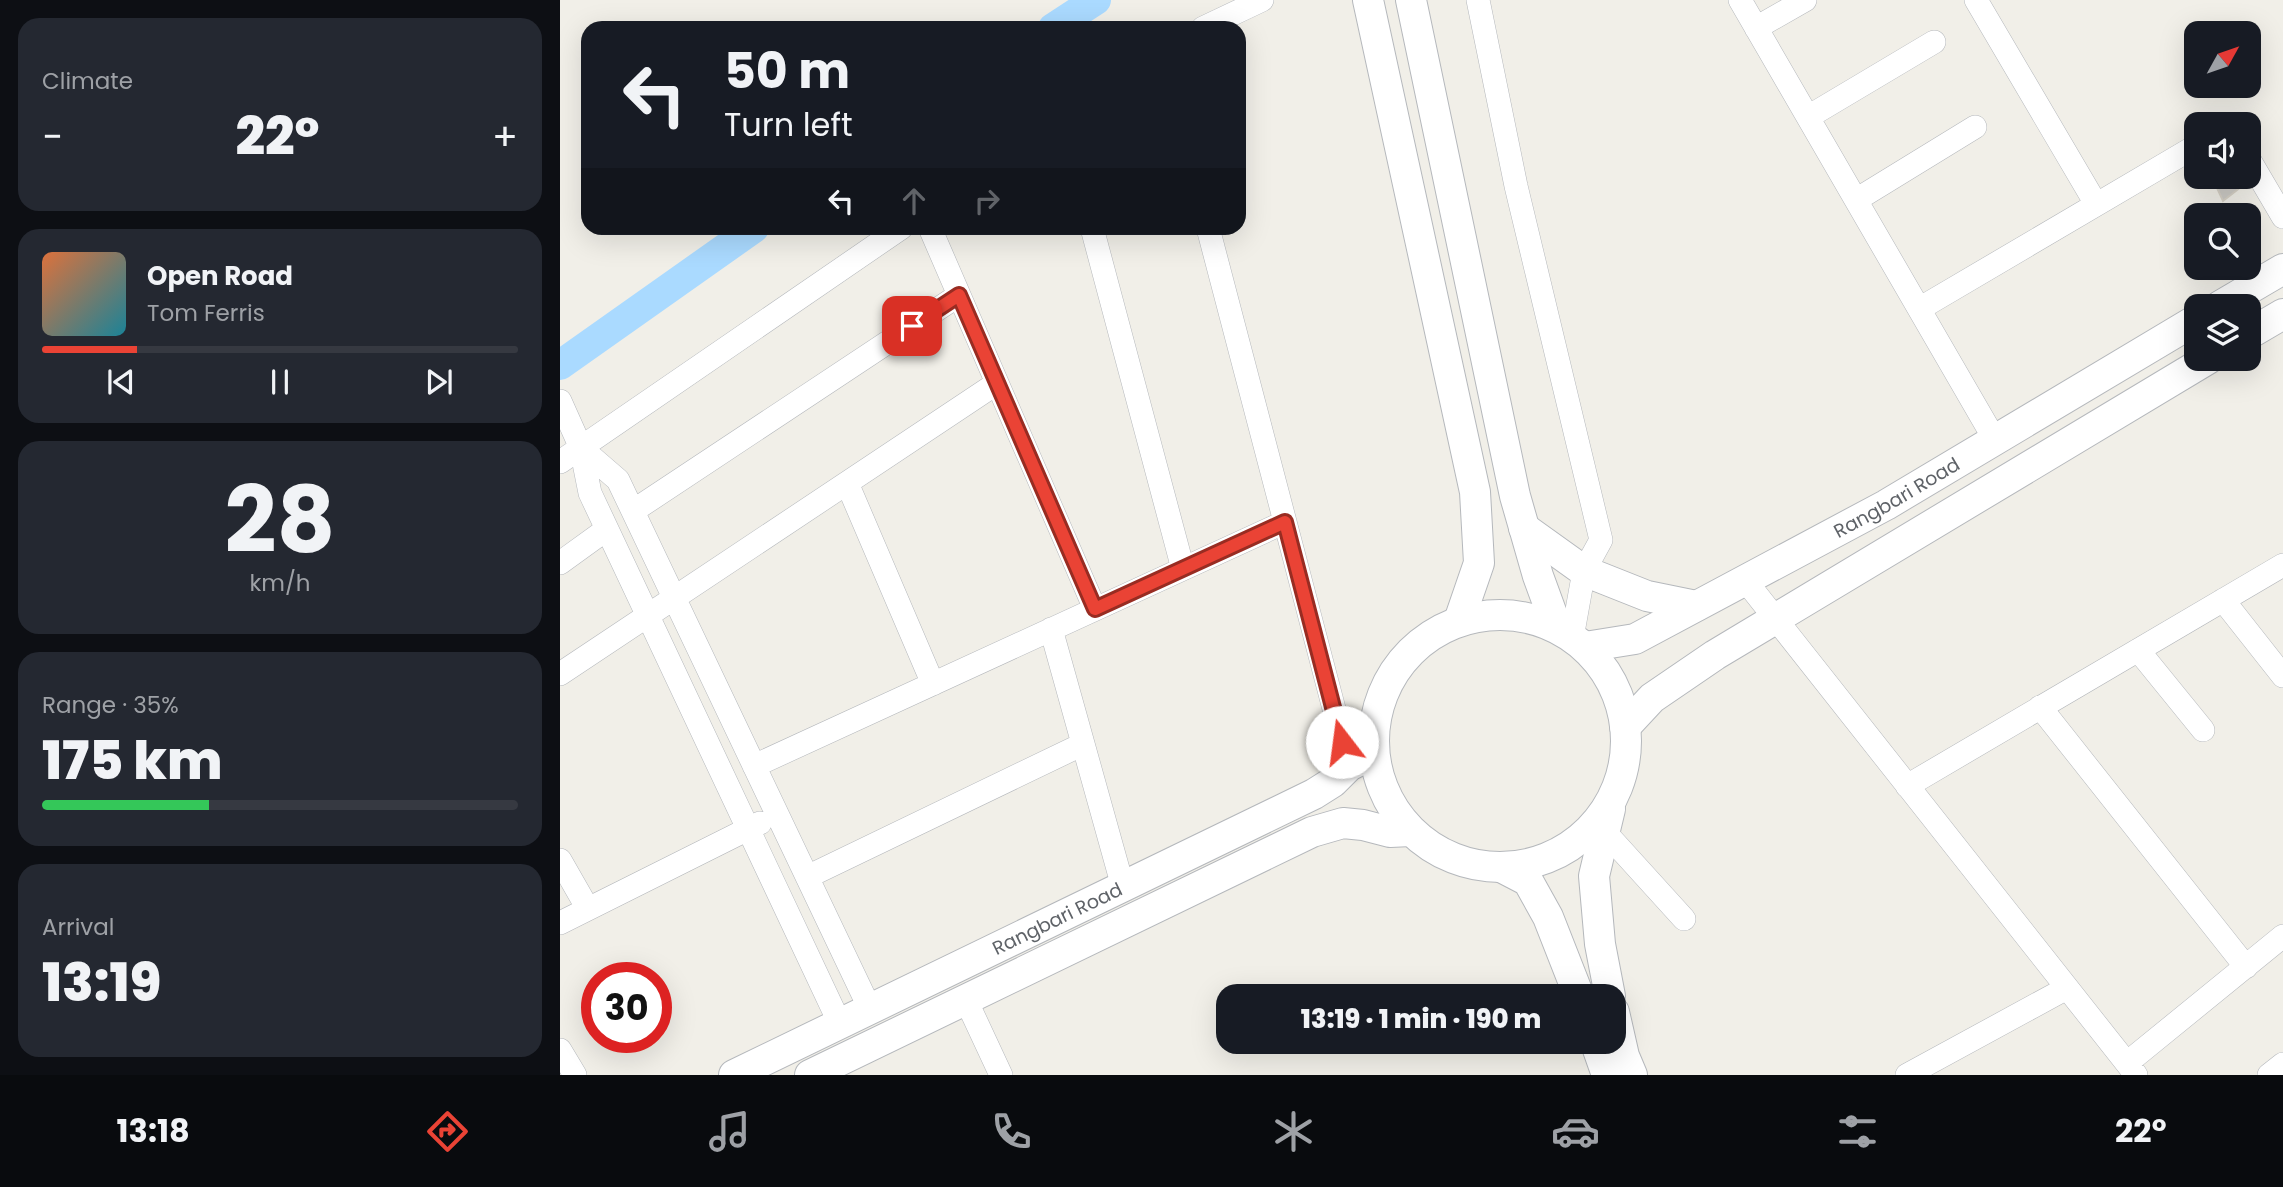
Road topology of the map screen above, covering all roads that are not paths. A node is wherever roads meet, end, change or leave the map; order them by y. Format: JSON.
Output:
{"nodes":[{"id":1,"x":1262,"y":0,"type":"edge"},
{"id":2,"x":1368,"y":0,"type":"edge"},
{"id":3,"x":1411,"y":0,"type":"edge"},
{"id":4,"x":1478,"y":0,"type":"edge"},
{"id":5,"x":1740,"y":0,"type":"edge"},
{"id":6,"x":1805,"y":0,"type":"edge"},
{"id":7,"x":1976,"y":0,"type":"edge"},
{"id":8,"x":1218,"y":21,"type":"edge"},
{"id":9,"x":1756,"y":29,"type":"junction"},
{"id":10,"x":1934,"y":42,"type":"dead end"},
{"id":11,"x":1808,"y":117,"type":"junction"},
{"id":12,"x":1975,"y":127,"type":"dead end"},
{"id":13,"x":2184,"y":153,"type":"edge"},
{"id":14,"x":2261,"y":179,"type":"edge"},
{"id":15,"x":1856,"y":200,"type":"junction"},
{"id":16,"x":2096,"y":204,"type":"junction"},
{"id":17,"x":2283,"y":217,"type":"edge"},
{"id":18,"x":891,"y":235,"type":"edge"},
{"id":19,"x":933,"y":235,"type":"edge"},
{"id":20,"x":1095,"y":235,"type":"edge"},
{"id":21,"x":1210,"y":235,"type":"edge"},
{"id":22,"x":2283,"y":268,"type":"edge"},
{"id":23,"x":2240,"y":294,"type":"edge"},
{"id":24,"x":959,"y":295,"type":"junction"},
{"id":25,"x":1919,"y":309,"type":"junction"},
{"id":26,"x":2283,"y":314,"type":"edge"},
{"id":27,"x":2184,"y":327,"type":"edge"},
{"id":28,"x":2261,"y":327,"type":"edge"},
{"id":29,"x":2188,"y":371,"type":"edge"},
{"id":30,"x":997,"y":383,"type":"junction"},
{"id":31,"x":565,"y":411,"type":"edge"},
{"id":32,"x":1995,"y":440,"type":"junction"},
{"id":33,"x":581,"y":448,"type":"junction"},
{"id":34,"x":560,"y":462,"type":"edge"},
{"id":35,"x":847,"y":483,"type":"junction"},
{"id":36,"x":633,"y":511,"type":"junction"},
{"id":37,"x":1285,"y":522,"type":"junction"},
{"id":38,"x":1524,"y":528,"type":"junction"},
{"id":39,"x":607,"y":529,"type":"junction"},
{"id":40,"x":560,"y":563,"type":"edge"},
{"id":41,"x":2283,"y":565,"type":"edge"},
{"id":42,"x":1183,"y":569,"type":"junction"},
{"id":43,"x":1584,"y":572,"type":"junction"},
{"id":44,"x":1745,"y":580,"type":"junction"},
{"id":45,"x":674,"y":597,"type":"junction"},
{"id":46,"x":2223,"y":600,"type":"junction"},
{"id":47,"x":1696,"y":606,"type":"junction"},
{"id":48,"x":1095,"y":609,"type":"junction"},
{"id":49,"x":647,"y":614,"type":"junction"},
{"id":50,"x":1776,"y":619,"type":"junction"},
{"id":51,"x":1459,"y":621,"type":"junction"},
{"id":52,"x":1051,"y":629,"type":"junction"},
{"id":53,"x":1571,"y":638,"type":"junction"},
{"id":54,"x":2138,"y":650,"type":"junction"},
{"id":55,"x":560,"y":674,"type":"edge"},
{"id":56,"x":2283,"y":676,"type":"edge"},
{"id":57,"x":933,"y":684,"type":"junction"},
{"id":58,"x":2040,"y":707,"type":"junction"},
{"id":59,"x":1625,"y":727,"type":"junction"},
{"id":60,"x":2203,"y":730,"type":"dead end"},
{"id":61,"x":1083,"y":744,"type":"junction"},
{"id":62,"x":1361,"y":760,"type":"junction"},
{"id":63,"x":754,"y":766,"type":"junction"},
{"id":64,"x":1907,"y":786,"type":"junction"},
{"id":65,"x":1612,"y":802,"type":"junction"},
{"id":66,"x":777,"y":814,"type":"junction"},
{"id":67,"x":748,"y":829,"type":"junction"},
{"id":68,"x":1411,"y":831,"type":"junction"},
{"id":69,"x":1605,"y":832,"type":"junction"},
{"id":70,"x":560,"y":860,"type":"edge"},
{"id":71,"x":1503,"y":868,"type":"junction"},
{"id":72,"x":807,"y":877,"type":"junction"},
{"id":73,"x":1123,"y":887,"type":"junction"},
{"id":74,"x":588,"y":909,"type":"junction"},
{"id":75,"x":1684,"y":919,"type":"dead end"},
{"id":76,"x":560,"y":923,"type":"edge"},
{"id":77,"x":2283,"y":936,"type":"edge"},
{"id":78,"x":2246,"y":967,"type":"junction"},
{"id":79,"x":1573,"y":984,"type":"edge"},
{"id":80,"x":1608,"y":984,"type":"edge"},
{"id":81,"x":2067,"y":988,"type":"junction"},
{"id":82,"x":967,"y":1000,"type":"junction"},
{"id":83,"x":870,"y":1009,"type":"junction"},
{"id":84,"x":840,"y":1024,"type":"junction"},
{"id":85,"x":560,"y":1049,"type":"edge"},
{"id":86,"x":1600,"y":1054,"type":"edge"},
{"id":87,"x":1624,"y":1054,"type":"edge"},
{"id":88,"x":2283,"y":1064,"type":"edge"},
{"id":89,"x":2131,"y":1069,"type":"edge"},
{"id":90,"x":575,"y":1075,"type":"edge"},
{"id":91,"x":734,"y":1075,"type":"edge"},
{"id":92,"x":810,"y":1075,"type":"edge"},
{"id":93,"x":1001,"y":1075,"type":"edge"},
{"id":94,"x":1607,"y":1075,"type":"edge"},
{"id":95,"x":1632,"y":1075,"type":"edge"},
{"id":96,"x":1907,"y":1075,"type":"edge"},
{"id":97,"x":2270,"y":1075,"type":"edge"}],
"edges":[{"from":1,"to":8,"type":"street"},
{"from":2,"to":51,"type":"street"},
{"from":3,"to":38,"type":"street"},
{"from":4,"to":43,"type":"street"},
{"from":5,"to":9,"type":"street"},
{"from":6,"to":9,"type":"street"},
{"from":7,"to":16,"type":"street"},
{"from":9,"to":11,"type":"street"},
{"from":10,"to":11,"type":"street"},
{"from":11,"to":15,"type":"street"},
{"from":12,"to":15,"type":"street"},
{"from":13,"to":16,"type":"street"},
{"from":14,"to":17,"type":"street"},
{"from":15,"to":25,"type":"street"},
{"from":16,"to":25,"type":"street"},
{"from":18,"to":33,"type":"street"},
{"from":19,"to":24,"type":"street"},
{"from":20,"to":42,"type":"street"},
{"from":21,"to":37,"type":"street"},
{"from":22,"to":23,"type":"street"},
{"from":24,"to":30,"type":"street"},
{"from":24,"to":36,"type":"street"},
{"from":25,"to":32,"type":"street"},
{"from":26,"to":28,"type":"street"},
{"from":27,"to":32,"type":"street","name":"Rangbari Road"},
{"from":29,"to":50,"type":"street","name":"Rangbari Road"},
{"from":30,"to":35,"type":"street"},
{"from":30,"to":48,"type":"street"},
{"from":31,"to":33,"type":"street"},
{"from":32,"to":44,"type":"street","name":"Rangbari Road"},
{"from":33,"to":34,"type":"street"},
{"from":33,"to":36,"type":"street"},
{"from":33,"to":39,"type":"street"},
{"from":35,"to":45,"type":"street"},
{"from":35,"to":57,"type":"street"},
{"from":36,"to":45,"type":"street"},
{"from":37,"to":42,"type":"street"},
{"from":37,"to":62,"type":"street"},
{"from":38,"to":43,"type":"street"},
{"from":38,"to":53,"type":"street"},
{"from":39,"to":40,"type":"street"},
{"from":39,"to":49,"type":"street"},
{"from":41,"to":46,"type":"street"},
{"from":42,"to":48,"type":"street"},
{"from":43,"to":47,"type":"street"},
{"from":43,"to":53,"type":"street"},
{"from":44,"to":47,"type":"street","name":"Rangbari Road"},
{"from":44,"to":50,"type":"street"},
{"from":45,"to":49,"type":"street"},
{"from":45,"to":63,"type":"street"},
{"from":46,"to":54,"type":"street"},
{"from":46,"to":56,"type":"street"},
{"from":47,"to":53,"type":"street","name":"Rangbari Road"},
{"from":48,"to":52,"type":"street"},
{"from":49,"to":55,"type":"street"},
{"from":49,"to":67,"type":"street"},
{"from":50,"to":59,"type":"street","name":"Rangbari Road"},
{"from":50,"to":64,"type":"street"},
{"from":51,"to":53,"type":"street"},
{"from":51,"to":62,"type":"street"},
{"from":52,"to":57,"type":"street"},
{"from":52,"to":61,"type":"street"},
{"from":53,"to":59,"type":"street"},
{"from":54,"to":58,"type":"street"},
{"from":54,"to":60,"type":"street"},
{"from":57,"to":63,"type":"street"},
{"from":58,"to":64,"type":"street"},
{"from":58,"to":78,"type":"street"},
{"from":59,"to":65,"type":"street"},
{"from":61,"to":72,"type":"street"},
{"from":61,"to":73,"type":"street"},
{"from":62,"to":68,"type":"street"},
{"from":62,"to":73,"type":"street","name":"Rangbari Road"},
{"from":63,"to":66,"type":"street"},
{"from":64,"to":81,"type":"street"},
{"from":65,"to":69,"type":"street"},
{"from":65,"to":71,"type":"street"},
{"from":66,"to":67,"type":"street"},
{"from":66,"to":72,"type":"street"},
{"from":67,"to":74,"type":"street"},
{"from":67,"to":84,"type":"street"},
{"from":68,"to":71,"type":"street"},
{"from":68,"to":82,"type":"street","name":"Rangbari Road"},
{"from":69,"to":75,"type":"street"},
{"from":69,"to":80,"type":"street"},
{"from":70,"to":74,"type":"street"},
{"from":71,"to":79,"type":"street"},
{"from":72,"to":83,"type":"street"},
{"from":73,"to":83,"type":"street","name":"Rangbari Road"},
{"from":74,"to":76,"type":"street"},
{"from":77,"to":78,"type":"street"},
{"from":78,"to":89,"type":"street"},
{"from":81,"to":89,"type":"street"},
{"from":81,"to":96,"type":"street"},
{"from":82,"to":92,"type":"street","name":"Rangbari Road"},
{"from":82,"to":93,"type":"street"},
{"from":83,"to":84,"type":"street","name":"Rangbari Road"},
{"from":84,"to":91,"type":"street","name":"Rangbari Road"},
{"from":85,"to":90,"type":"street"},
{"from":86,"to":94,"type":"street"},
{"from":87,"to":95,"type":"street"},
{"from":88,"to":97,"type":"street"}]}
